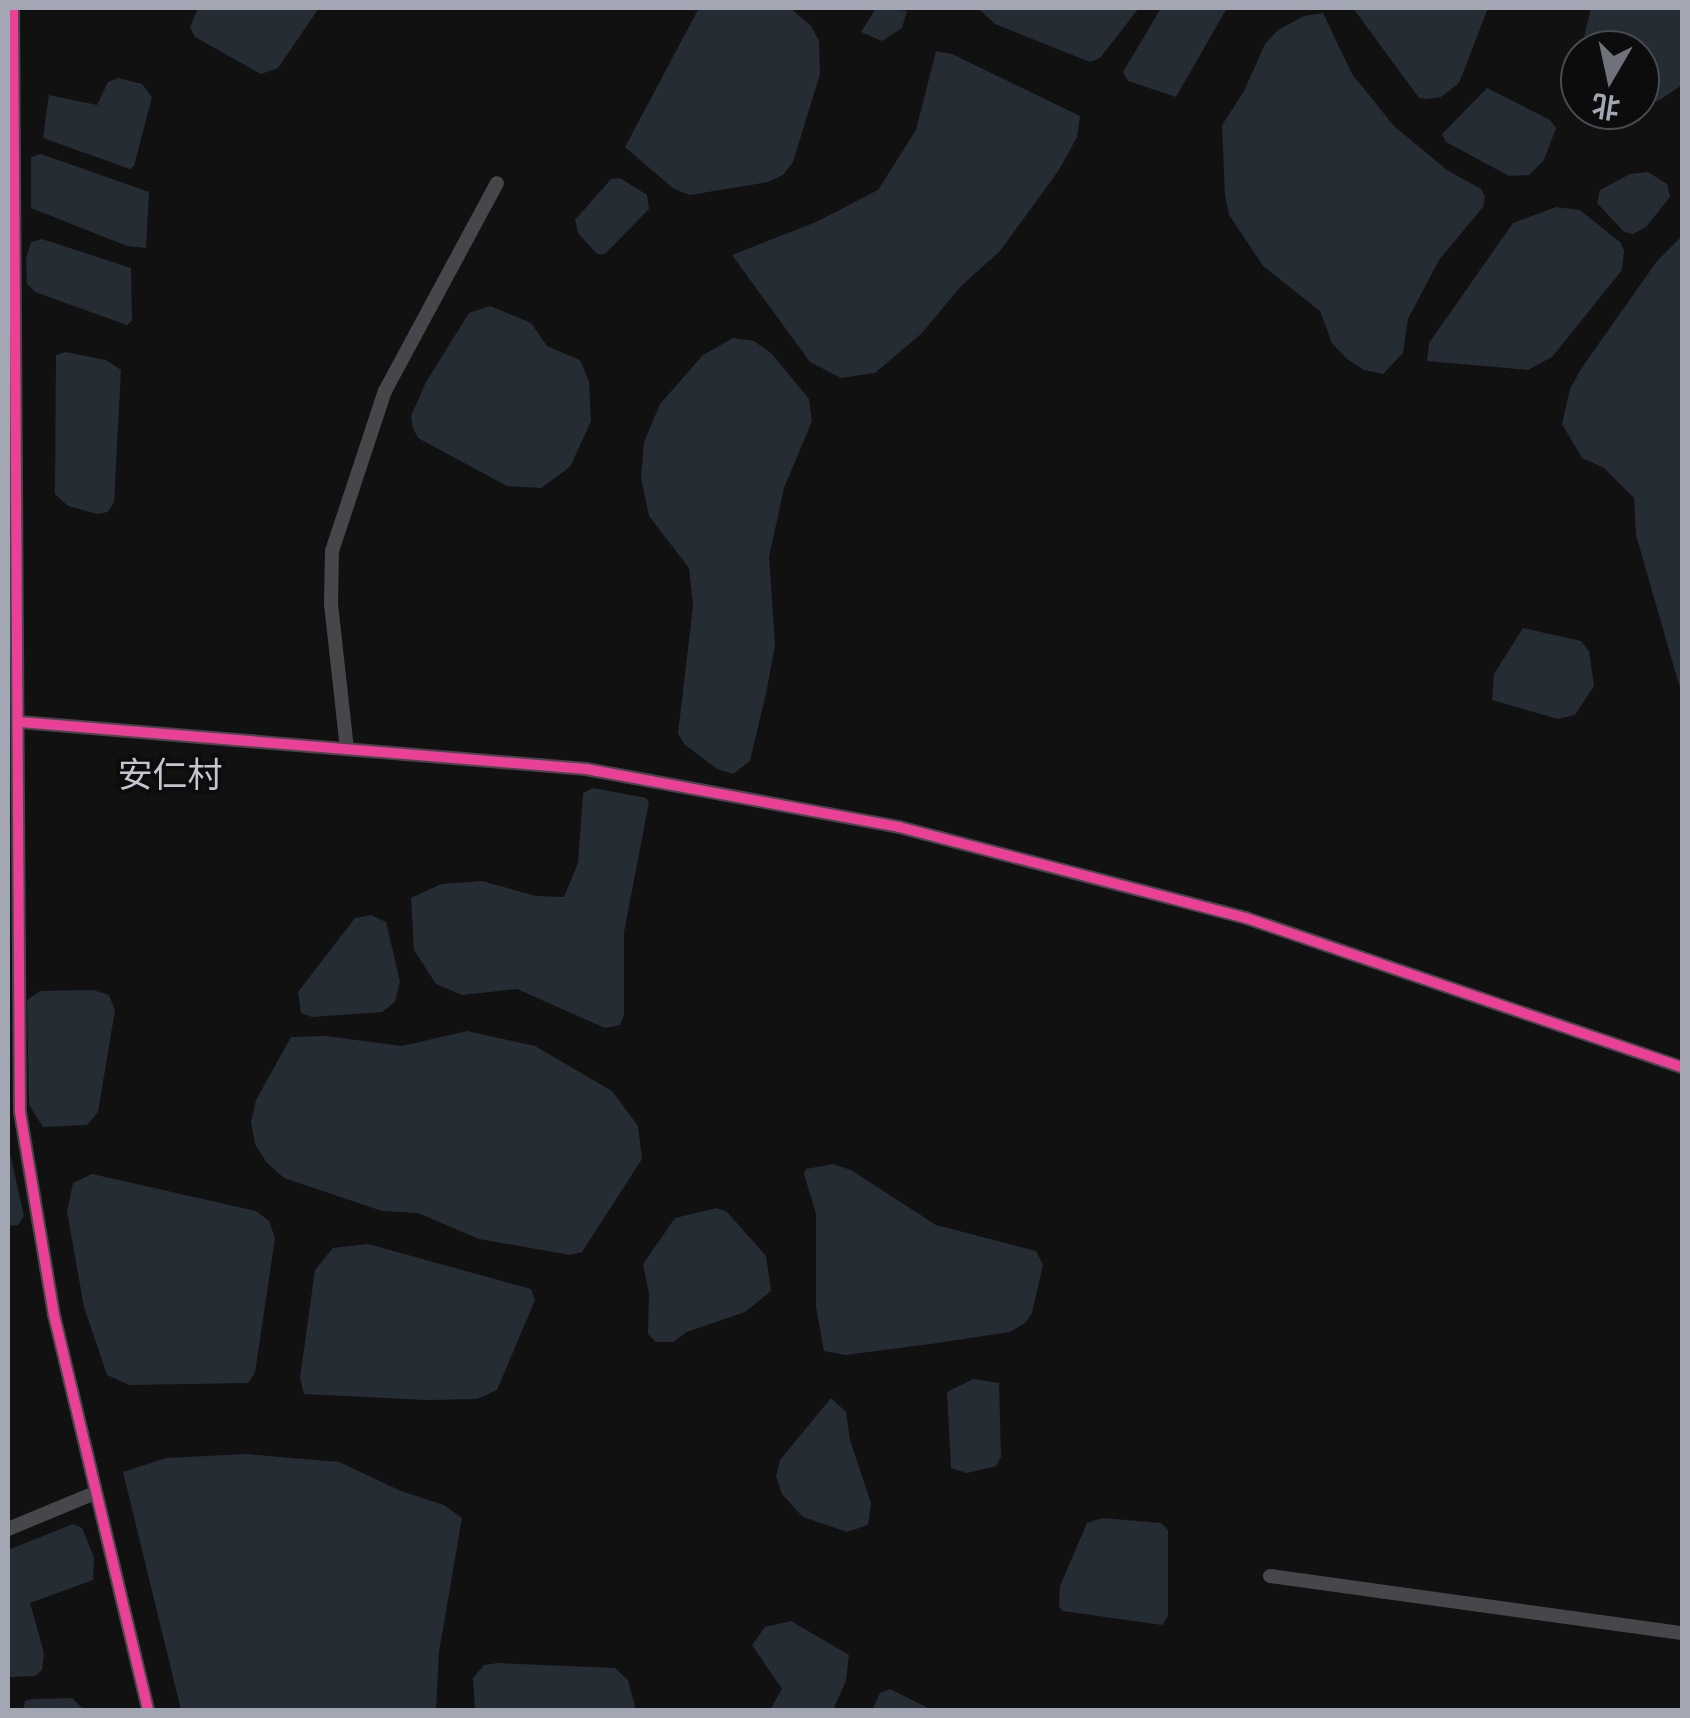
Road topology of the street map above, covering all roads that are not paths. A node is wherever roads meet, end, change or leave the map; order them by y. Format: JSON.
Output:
{"nodes":[{"id":1,"x":13,"y":8,"type":"edge"},
{"id":2,"x":497,"y":183,"type":"dead end"},
{"id":3,"x":20,"y":722,"type":"junction"},
{"id":4,"x":14,"y":742,"type":"edge"},
{"id":5,"x":347,"y":750,"type":"junction"},
{"id":6,"x":1682,"y":1067,"type":"edge"},
{"id":7,"x":94,"y":1493,"type":"junction"},
{"id":8,"x":8,"y":1529,"type":"edge"},
{"id":9,"x":1270,"y":1576,"type":"dead end"},
{"id":10,"x":1682,"y":1633,"type":"edge"},
{"id":11,"x":148,"y":1710,"type":"edge"}],
"edges":[{"from":1,"to":3,"type":"street"},
{"from":2,"to":5,"type":"street"},
{"from":3,"to":4,"type":"street"},
{"from":3,"to":5,"type":"street"},
{"from":4,"to":7,"type":"street"},
{"from":5,"to":6,"type":"street"},
{"from":7,"to":8,"type":"street"},
{"from":7,"to":11,"type":"street"},
{"from":9,"to":10,"type":"street"}]}
